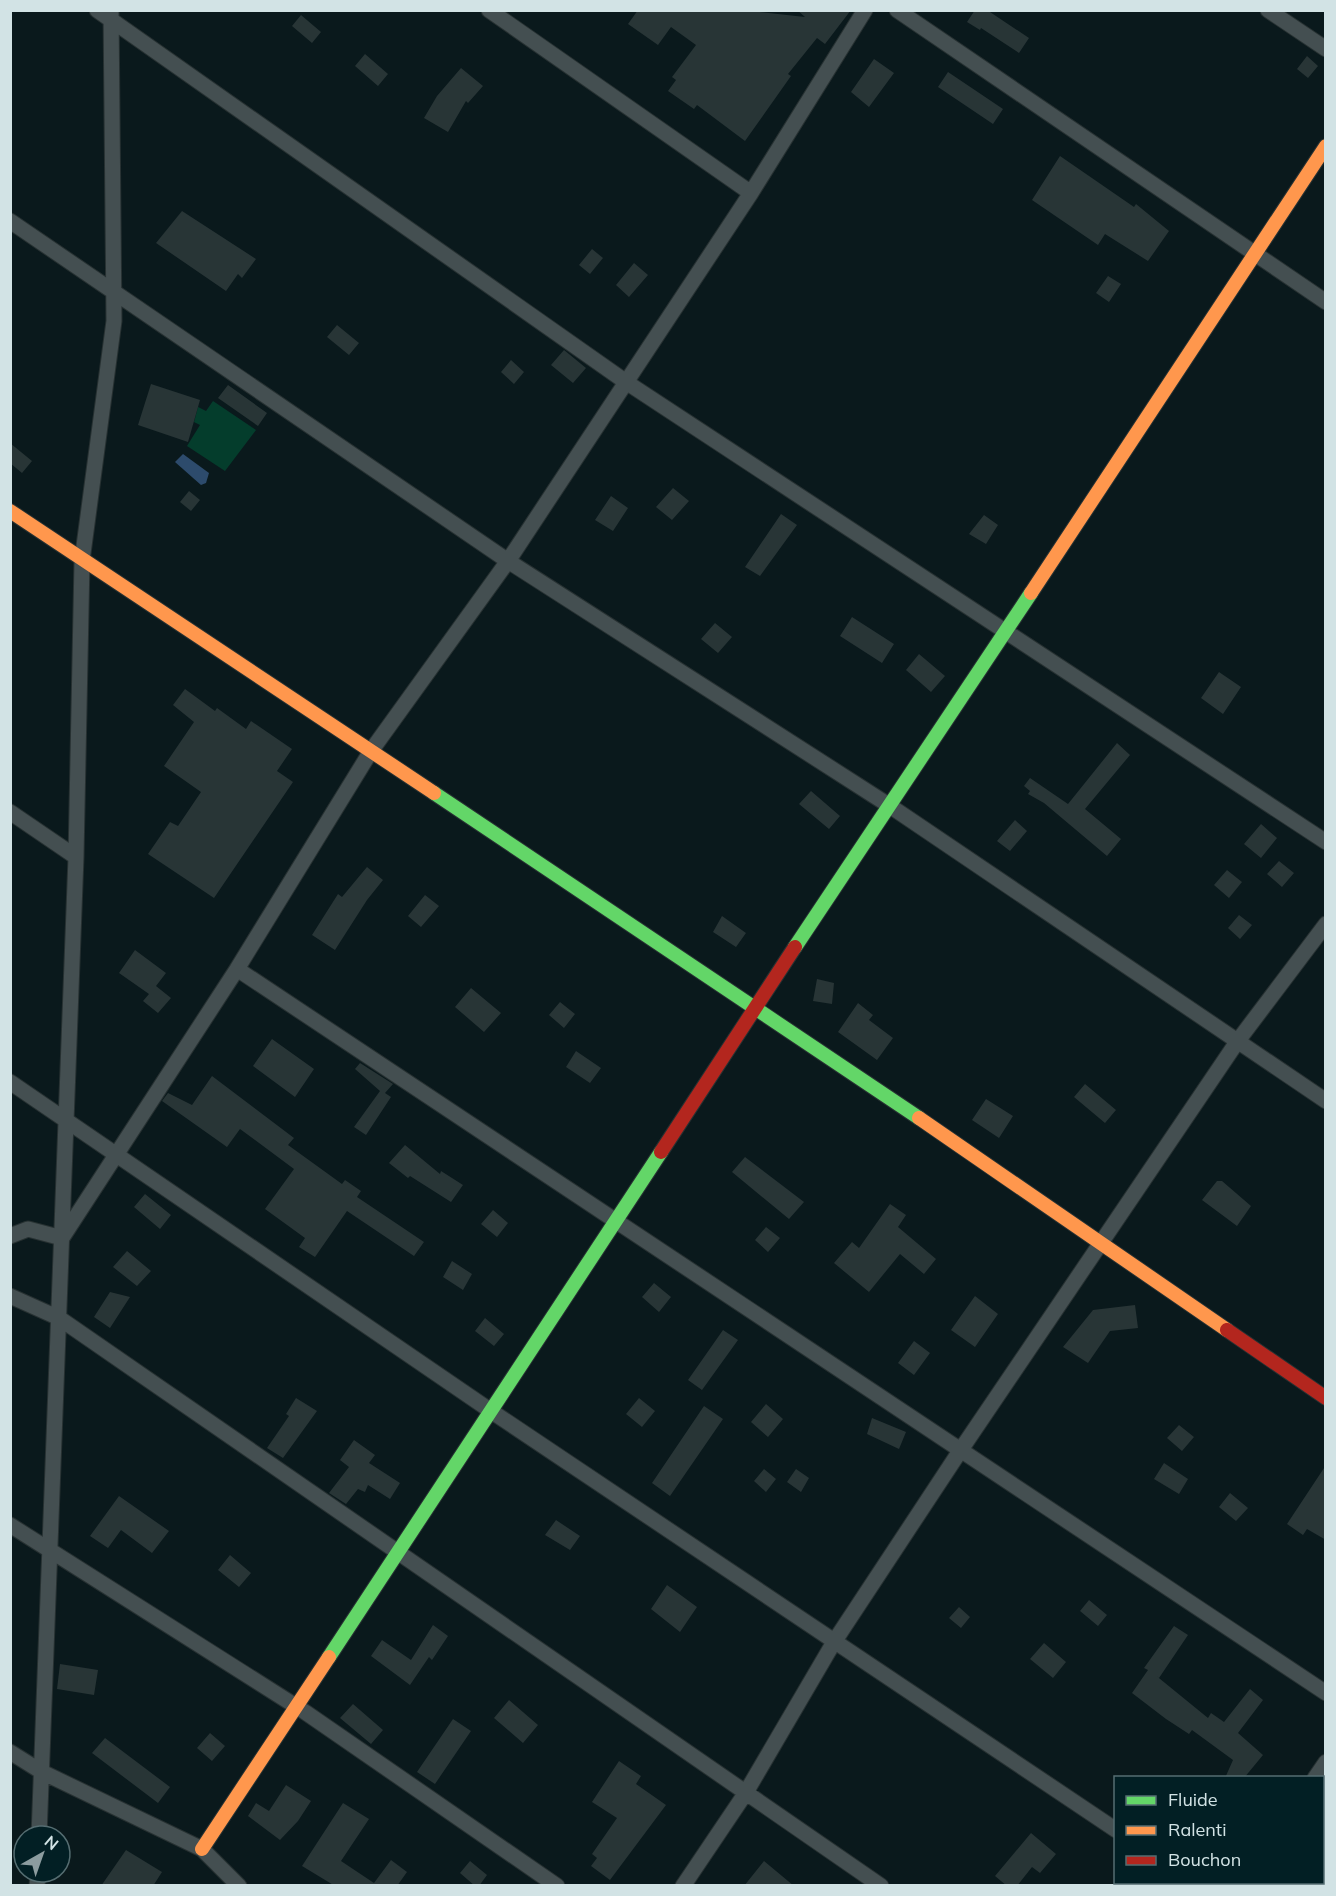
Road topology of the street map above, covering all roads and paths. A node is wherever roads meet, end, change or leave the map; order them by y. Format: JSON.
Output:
{"nodes":[{"id":1,"x":97,"y":10,"type":"edge"},
{"id":2,"x":489,"y":10,"type":"edge"},
{"id":3,"x":866,"y":10,"type":"edge"},
{"id":4,"x":897,"y":10,"type":"edge"},
{"id":5,"x":1268,"y":10,"type":"edge"},
{"id":6,"x":111,"y":16,"type":"edge"},
{"id":7,"x":1326,"y":50,"type":"edge"},
{"id":8,"x":1326,"y":146,"type":"edge"},
{"id":9,"x":751,"y":193,"type":"junction"},
{"id":10,"x":10,"y":221,"type":"edge"},
{"id":11,"x":1255,"y":253,"type":"junction"},
{"id":12,"x":114,"y":290,"type":"junction"},
{"id":13,"x":1326,"y":302,"type":"edge"},
{"id":14,"x":626,"y":382,"type":"junction"},
{"id":15,"x":10,"y":511,"type":"edge"},
{"id":16,"x":82,"y":561,"type":"junction"},
{"id":17,"x":508,"y":561,"type":"junction"},
{"id":18,"x":1006,"y":631,"type":"junction"},
{"id":19,"x":372,"y":751,"type":"junction"},
{"id":20,"x":890,"y":806,"type":"junction"},
{"id":21,"x":10,"y":812,"type":"edge"},
{"id":22,"x":1326,"y":842,"type":"edge"},
{"id":23,"x":76,"y":857,"type":"junction"},
{"id":24,"x":1326,"y":924,"type":"edge"},
{"id":25,"x":237,"y":969,"type":"junction"},
{"id":26,"x":755,"y":1005,"type":"junction"},
{"id":27,"x":1237,"y":1042,"type":"junction"},
{"id":28,"x":10,"y":1083,"type":"edge"},
{"id":29,"x":1326,"y":1101,"type":"edge"},
{"id":30,"x":65,"y":1119,"type":"junction"},
{"id":31,"x":115,"y":1153,"type":"junction"},
{"id":32,"x":617,"y":1221,"type":"junction"},
{"id":33,"x":10,"y":1236,"type":"edge"},
{"id":34,"x":62,"y":1238,"type":"junction"},
{"id":35,"x":1100,"y":1242,"type":"junction"},
{"id":36,"x":10,"y":1296,"type":"edge"},
{"id":37,"x":59,"y":1318,"type":"junction"},
{"id":38,"x":1326,"y":1398,"type":"edge"},
{"id":39,"x":491,"y":1411,"type":"junction"},
{"id":40,"x":960,"y":1450,"type":"junction"},
{"id":41,"x":10,"y":1524,"type":"edge"},
{"id":42,"x":50,"y":1551,"type":"junction"},
{"id":43,"x":397,"y":1553,"type":"junction"},
{"id":44,"x":834,"y":1642,"type":"junction"},
{"id":45,"x":1326,"y":1694,"type":"edge"},
{"id":46,"x":296,"y":1706,"type":"junction"},
{"id":47,"x":10,"y":1752,"type":"edge"},
{"id":48,"x":1326,"y":1762,"type":"edge"},
{"id":49,"x":42,"y":1772,"type":"junction"},
{"id":50,"x":1316,"y":1776,"type":"edge"},
{"id":51,"x":745,"y":1794,"type":"junction"},
{"id":52,"x":40,"y":1824,"type":"edge"},
{"id":53,"x":1114,"y":1829,"type":"edge"},
{"id":54,"x":202,"y":1849,"type":"junction"},
{"id":55,"x":239,"y":1886,"type":"edge"},
{"id":56,"x":557,"y":1886,"type":"edge"},
{"id":57,"x":683,"y":1886,"type":"edge"},
{"id":58,"x":881,"y":1886,"type":"edge"}],
"edges":[{"from":1,"to":6,"type":"street"},
{"from":2,"to":9,"type":"street"},
{"from":3,"to":9,"type":"street"},
{"from":4,"to":11,"type":"street"},
{"from":5,"to":7,"type":"street"},
{"from":6,"to":12,"type":"street"},
{"from":6,"to":14,"type":"street"},
{"from":8,"to":11,"type":"main road"},
{"from":9,"to":14,"type":"street"},
{"from":10,"to":12,"type":"street"},
{"from":11,"to":13,"type":"street"},
{"from":11,"to":18,"type":"main road"},
{"from":12,"to":16,"type":"street"},
{"from":12,"to":17,"type":"street"},
{"from":14,"to":17,"type":"street"},
{"from":14,"to":18,"type":"street"},
{"from":15,"to":16,"type":"main road"},
{"from":16,"to":19,"type":"main road"},
{"from":16,"to":23,"type":"street"},
{"from":17,"to":19,"type":"street"},
{"from":17,"to":20,"type":"street"},
{"from":18,"to":20,"type":"main road"},
{"from":18,"to":22,"type":"street"},
{"from":19,"to":25,"type":"street"},
{"from":19,"to":26,"type":"main road"},
{"from":20,"to":26,"type":"main road"},
{"from":20,"to":27,"type":"street"},
{"from":21,"to":23,"type":"street"},
{"from":23,"to":30,"type":"street"},
{"from":24,"to":27,"type":"street"},
{"from":25,"to":31,"type":"street"},
{"from":25,"to":32,"type":"street"},
{"from":26,"to":32,"type":"main road"},
{"from":26,"to":35,"type":"main road"},
{"from":27,"to":29,"type":"street"},
{"from":27,"to":35,"type":"street"},
{"from":28,"to":30,"type":"street"},
{"from":30,"to":31,"type":"street"},
{"from":30,"to":34,"type":"street"},
{"from":31,"to":34,"type":"street"},
{"from":31,"to":39,"type":"street"},
{"from":32,"to":39,"type":"main road"},
{"from":32,"to":40,"type":"street"},
{"from":33,"to":34,"type":"street"},
{"from":34,"to":37,"type":"street"},
{"from":35,"to":38,"type":"main road"},
{"from":35,"to":40,"type":"street"},
{"from":36,"to":37,"type":"street"},
{"from":37,"to":42,"type":"street"},
{"from":37,"to":43,"type":"street"},
{"from":39,"to":43,"type":"main road"},
{"from":39,"to":44,"type":"street"},
{"from":40,"to":44,"type":"street"},
{"from":40,"to":45,"type":"street"},
{"from":41,"to":42,"type":"street"},
{"from":42,"to":46,"type":"street"},
{"from":42,"to":49,"type":"street"},
{"from":43,"to":46,"type":"main road"},
{"from":43,"to":51,"type":"street"},
{"from":44,"to":51,"type":"street"},
{"from":44,"to":53,"type":"street"},
{"from":46,"to":54,"type":"main road"},
{"from":46,"to":56,"type":"street"},
{"from":47,"to":49,"type":"street"},
{"from":48,"to":50,"type":"street"},
{"from":49,"to":52,"type":"street"},
{"from":49,"to":54,"type":"street"},
{"from":51,"to":57,"type":"street"},
{"from":51,"to":58,"type":"street"},
{"from":54,"to":55,"type":"street"}]}
